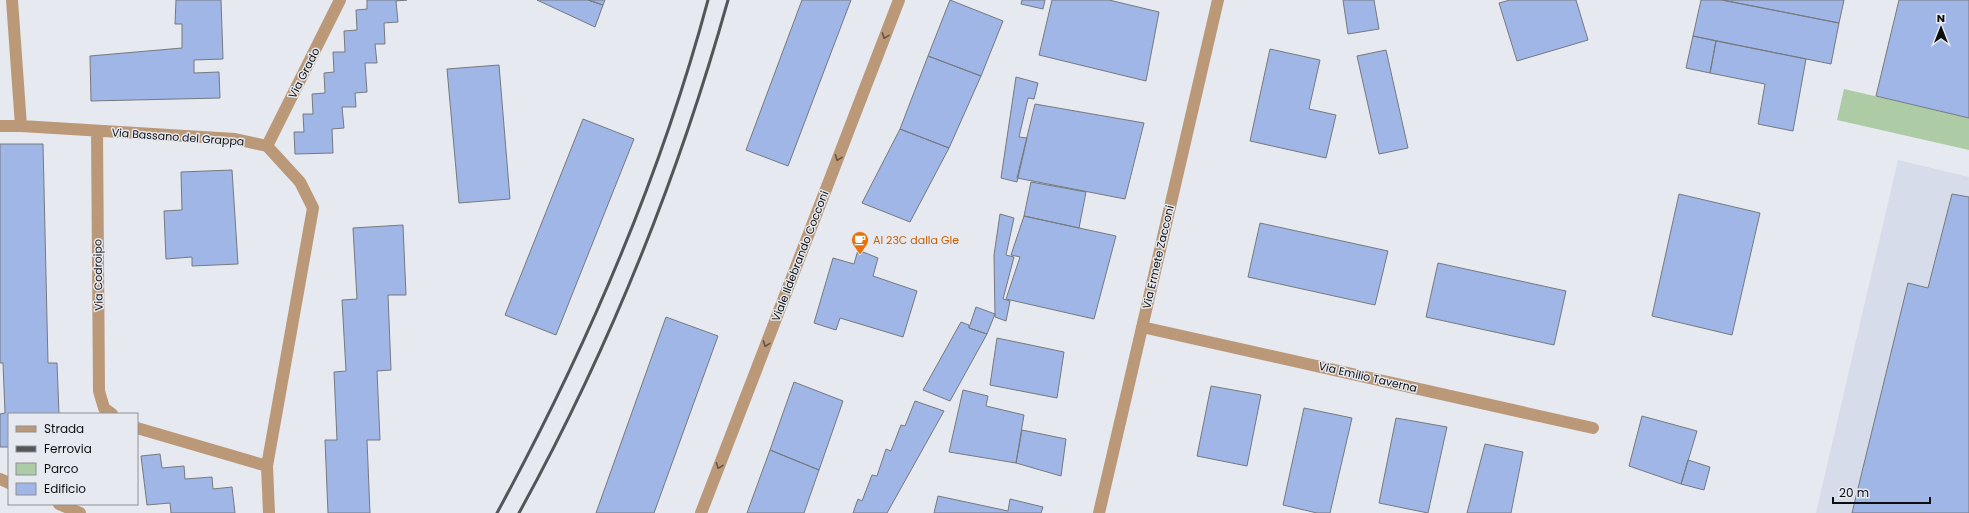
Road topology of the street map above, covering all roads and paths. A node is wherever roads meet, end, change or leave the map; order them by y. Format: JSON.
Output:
{"nodes":[{"id":1,"x":12,"y":0,"type":"edge"},
{"id":2,"x":340,"y":0,"type":"edge"},
{"id":3,"x":899,"y":0,"type":"edge"},
{"id":4,"x":1218,"y":0,"type":"edge"},
{"id":5,"x":0,"y":126,"type":"edge"},
{"id":6,"x":21,"y":126,"type":"junction"},
{"id":7,"x":97,"y":131,"type":"junction"},
{"id":8,"x":267,"y":146,"type":"junction"},
{"id":9,"x":1142,"y":327,"type":"junction"},
{"id":10,"x":111,"y":413,"type":"edge"},
{"id":11,"x":138,"y":428,"type":"edge"},
{"id":12,"x":1593,"y":428,"type":"dead end"},
{"id":13,"x":267,"y":466,"type":"junction"},
{"id":14,"x":61,"y":505,"type":"edge"},
{"id":15,"x":80,"y":513,"type":"edge"},
{"id":16,"x":269,"y":513,"type":"edge"},
{"id":17,"x":701,"y":513,"type":"edge"},
{"id":18,"x":1099,"y":513,"type":"edge"}],
"edges":[{"from":1,"to":6,"type":"street"},
{"from":2,"to":8,"type":"street","name":"Via Grado"},
{"from":3,"to":17,"type":"street","name":"Viale Ildebrando Cocconi","one_way":true},
{"from":4,"to":9,"type":"street","name":"Via Ermete Zacconi"},
{"from":5,"to":6,"type":"street","name":"Via Bassano del Grappa"},
{"from":6,"to":7,"type":"street","name":"Via Bassano del Grappa"},
{"from":7,"to":8,"type":"street","name":"Via Bassano del Grappa"},
{"from":7,"to":10,"type":"street","name":"Via Codroipo"},
{"from":8,"to":13,"type":"street"},
{"from":9,"to":12,"type":"street","name":"Via Emilio Taverna"},
{"from":9,"to":18,"type":"street","name":"Via Ermete Zacconi"},
{"from":11,"to":13,"type":"street"},
{"from":13,"to":16,"type":"street"},
{"from":14,"to":15,"type":"street"}]}
